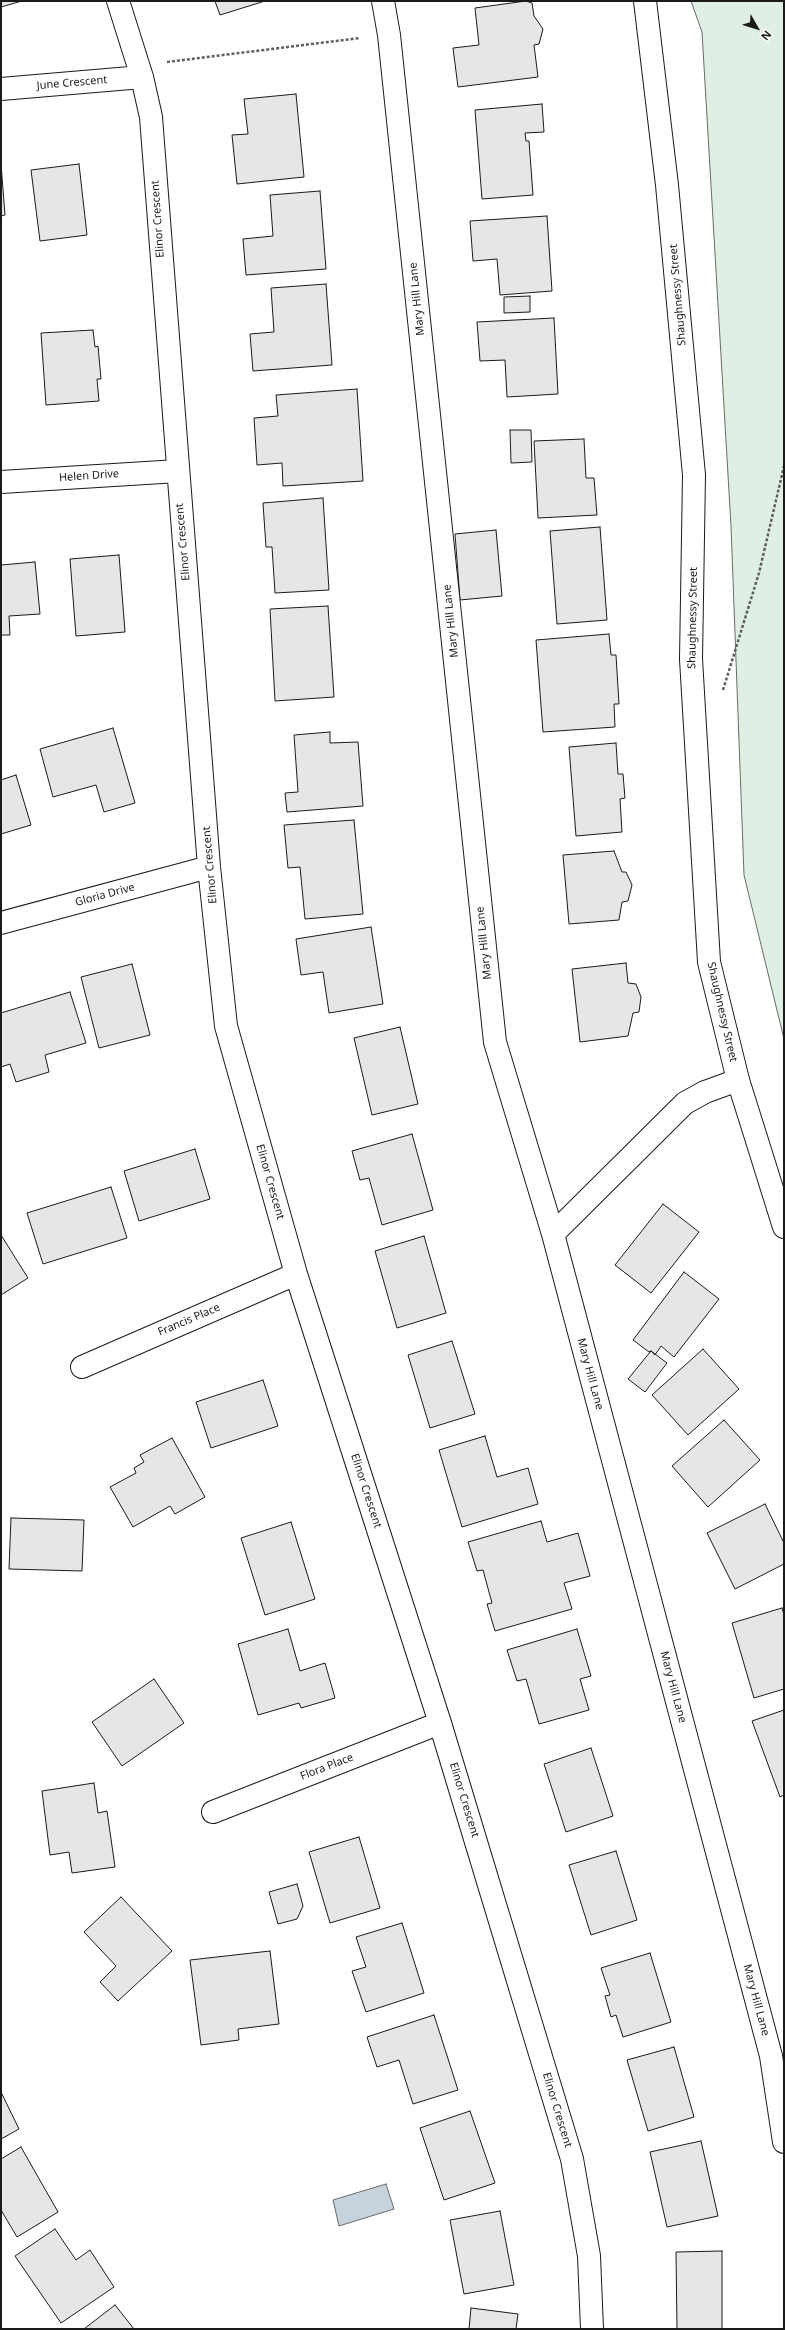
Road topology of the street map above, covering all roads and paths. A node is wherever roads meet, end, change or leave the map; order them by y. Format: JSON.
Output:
{"nodes":[{"id":1,"x":118,"y":1,"type":"edge"},
{"id":2,"x":383,"y":1,"type":"edge"},
{"id":3,"x":645,"y":1,"type":"edge"},
{"id":4,"x":389,"y":35,"type":"junction"},
{"id":5,"x":140,"y":70,"type":"junction"},
{"id":6,"x":1,"y":89,"type":"edge"},
{"id":7,"x":784,"y":466,"type":"edge"},
{"id":8,"x":178,"y":470,"type":"junction"},
{"id":9,"x":1,"y":482,"type":"edge"},
{"id":10,"x":722,"y":692,"type":"dead end"},
{"id":11,"x":209,"y":867,"type":"junction"},
{"id":12,"x":1,"y":923,"type":"edge"},
{"id":13,"x":738,"y":1080,"type":"junction"},
{"id":14,"x":784,"y":1227,"type":"edge"},
{"id":15,"x":553,"y":1234,"type":"junction"},
{"id":16,"x":296,"y":1274,"type":"junction"},
{"id":17,"x":82,"y":1367,"type":"dead end"},
{"id":18,"x":440,"y":1723,"type":"junction"},
{"id":19,"x":213,"y":1812,"type":"dead end"},
{"id":20,"x":784,"y":2142,"type":"edge"},
{"id":21,"x":592,"y":2329,"type":"edge"}],
"edges":[{"from":1,"to":5,"type":"street","name":"Elinor Crescent"},
{"from":2,"to":4,"type":"street","name":"Mary Hill Lane"},
{"from":3,"to":13,"type":"street","name":"Shaughnessy Street"},
{"from":4,"to":5,"type":"path"},
{"from":4,"to":15,"type":"street","name":"Mary Hill Lane"},
{"from":5,"to":6,"type":"street","name":"June Crescent"},
{"from":5,"to":8,"type":"street","name":"Elinor Crescent"},
{"from":7,"to":10,"type":"path"},
{"from":8,"to":9,"type":"street","name":"Helen Drive"},
{"from":8,"to":11,"type":"street","name":"Elinor Crescent"},
{"from":11,"to":12,"type":"street","name":"Gloria Drive"},
{"from":11,"to":16,"type":"street","name":"Elinor Crescent"},
{"from":13,"to":14,"type":"street","name":"Shaughnessy Street"},
{"from":13,"to":15,"type":"street"},
{"from":15,"to":20,"type":"street","name":"Mary Hill Lane"},
{"from":16,"to":17,"type":"street","name":"Francis Place"},
{"from":16,"to":18,"type":"street","name":"Elinor Crescent"},
{"from":18,"to":19,"type":"street","name":"Flora Place"},
{"from":18,"to":21,"type":"street","name":"Elinor Crescent"}]}
